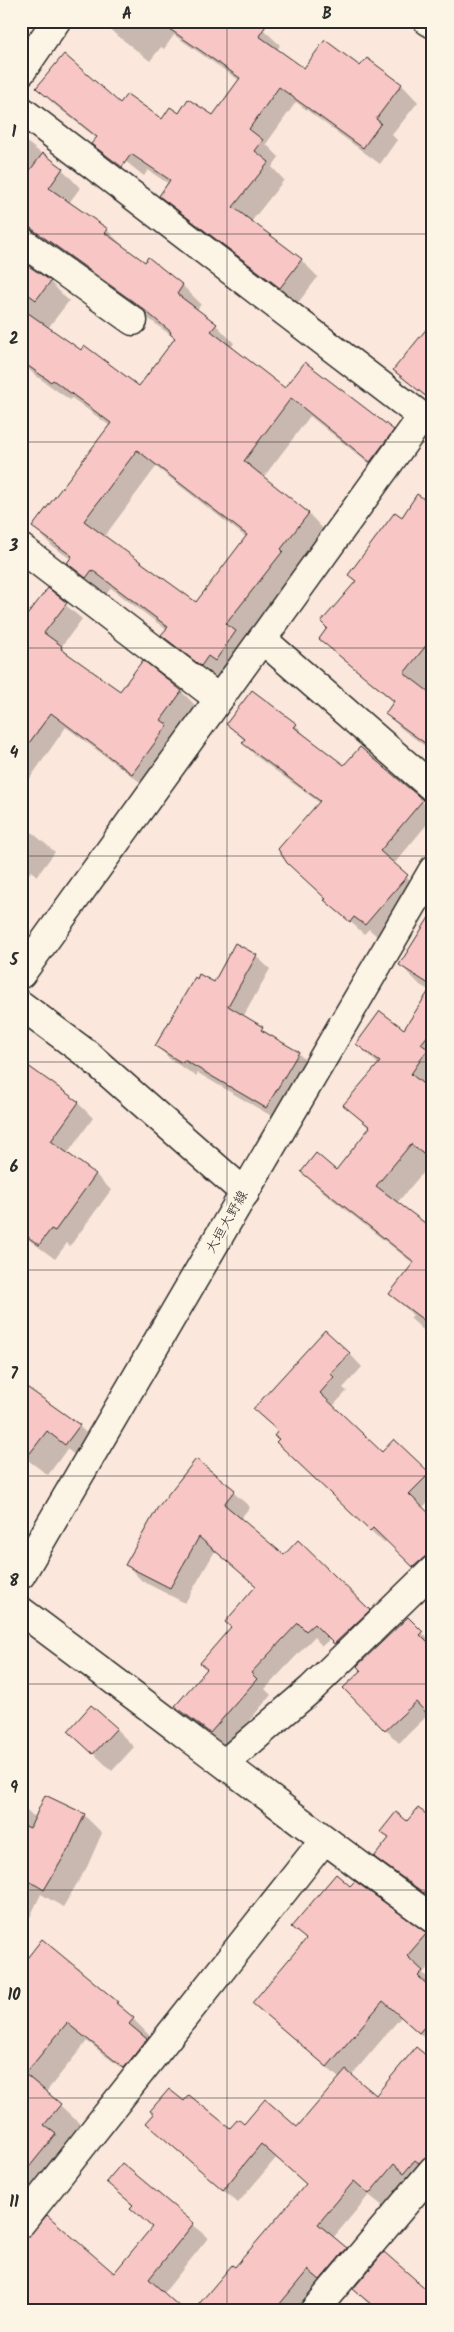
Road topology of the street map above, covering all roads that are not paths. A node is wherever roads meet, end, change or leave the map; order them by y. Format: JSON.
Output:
{"nodes":[{"id":1,"x":56,"y":21,"type":"edge"},
{"id":2,"x":428,"y":21,"type":"edge"},
{"id":3,"x":433,"y":24,"type":"edge"},
{"id":4,"x":21,"y":72,"type":"edge"},
{"id":5,"x":21,"y":110,"type":"edge"},
{"id":6,"x":21,"y":241,"type":"edge"},
{"id":7,"x":133,"y":321,"type":"dead end"},
{"id":8,"x":427,"y":421,"type":"edge"},
{"id":9,"x":21,"y":548,"type":"edge"},
{"id":10,"x":262,"y":640,"type":"junction"},
{"id":11,"x":219,"y":699,"type":"junction"},
{"id":12,"x":433,"y":788,"type":"edge"},
{"id":13,"x":433,"y":870,"type":"edge"},
{"id":14,"x":21,"y":974,"type":"edge"},
{"id":15,"x":21,"y":1005,"type":"edge"},
{"id":16,"x":245,"y":1193,"type":"junction"},
{"id":17,"x":433,"y":1570,"type":"edge"},
{"id":18,"x":21,"y":1575,"type":"edge"},
{"id":19,"x":21,"y":1611,"type":"edge"},
{"id":20,"x":225,"y":1763,"type":"junction"},
{"id":21,"x":324,"y":1840,"type":"junction"},
{"id":22,"x":433,"y":1919,"type":"edge"},
{"id":23,"x":433,"y":2170,"type":"edge"},
{"id":24,"x":21,"y":2223,"type":"edge"},
{"id":25,"x":314,"y":2311,"type":"edge"}],
"edges":[{"from":1,"to":4,"type":"street"},
{"from":2,"to":3,"type":"street"},
{"from":5,"to":8,"type":"street"},
{"from":6,"to":7,"type":"street"},
{"from":8,"to":10,"type":"street"},
{"from":9,"to":11,"type":"street"},
{"from":10,"to":11,"type":"street"},
{"from":10,"to":12,"type":"street"},
{"from":11,"to":14,"type":"street"},
{"from":13,"to":16,"type":"street","name":"大垣大野線"},
{"from":15,"to":16,"type":"street"},
{"from":16,"to":18,"type":"street","name":"大垣大野線"},
{"from":17,"to":20,"type":"street"},
{"from":19,"to":20,"type":"street"},
{"from":20,"to":21,"type":"street"},
{"from":21,"to":22,"type":"street"},
{"from":21,"to":24,"type":"street"},
{"from":23,"to":25,"type":"street"}]}
